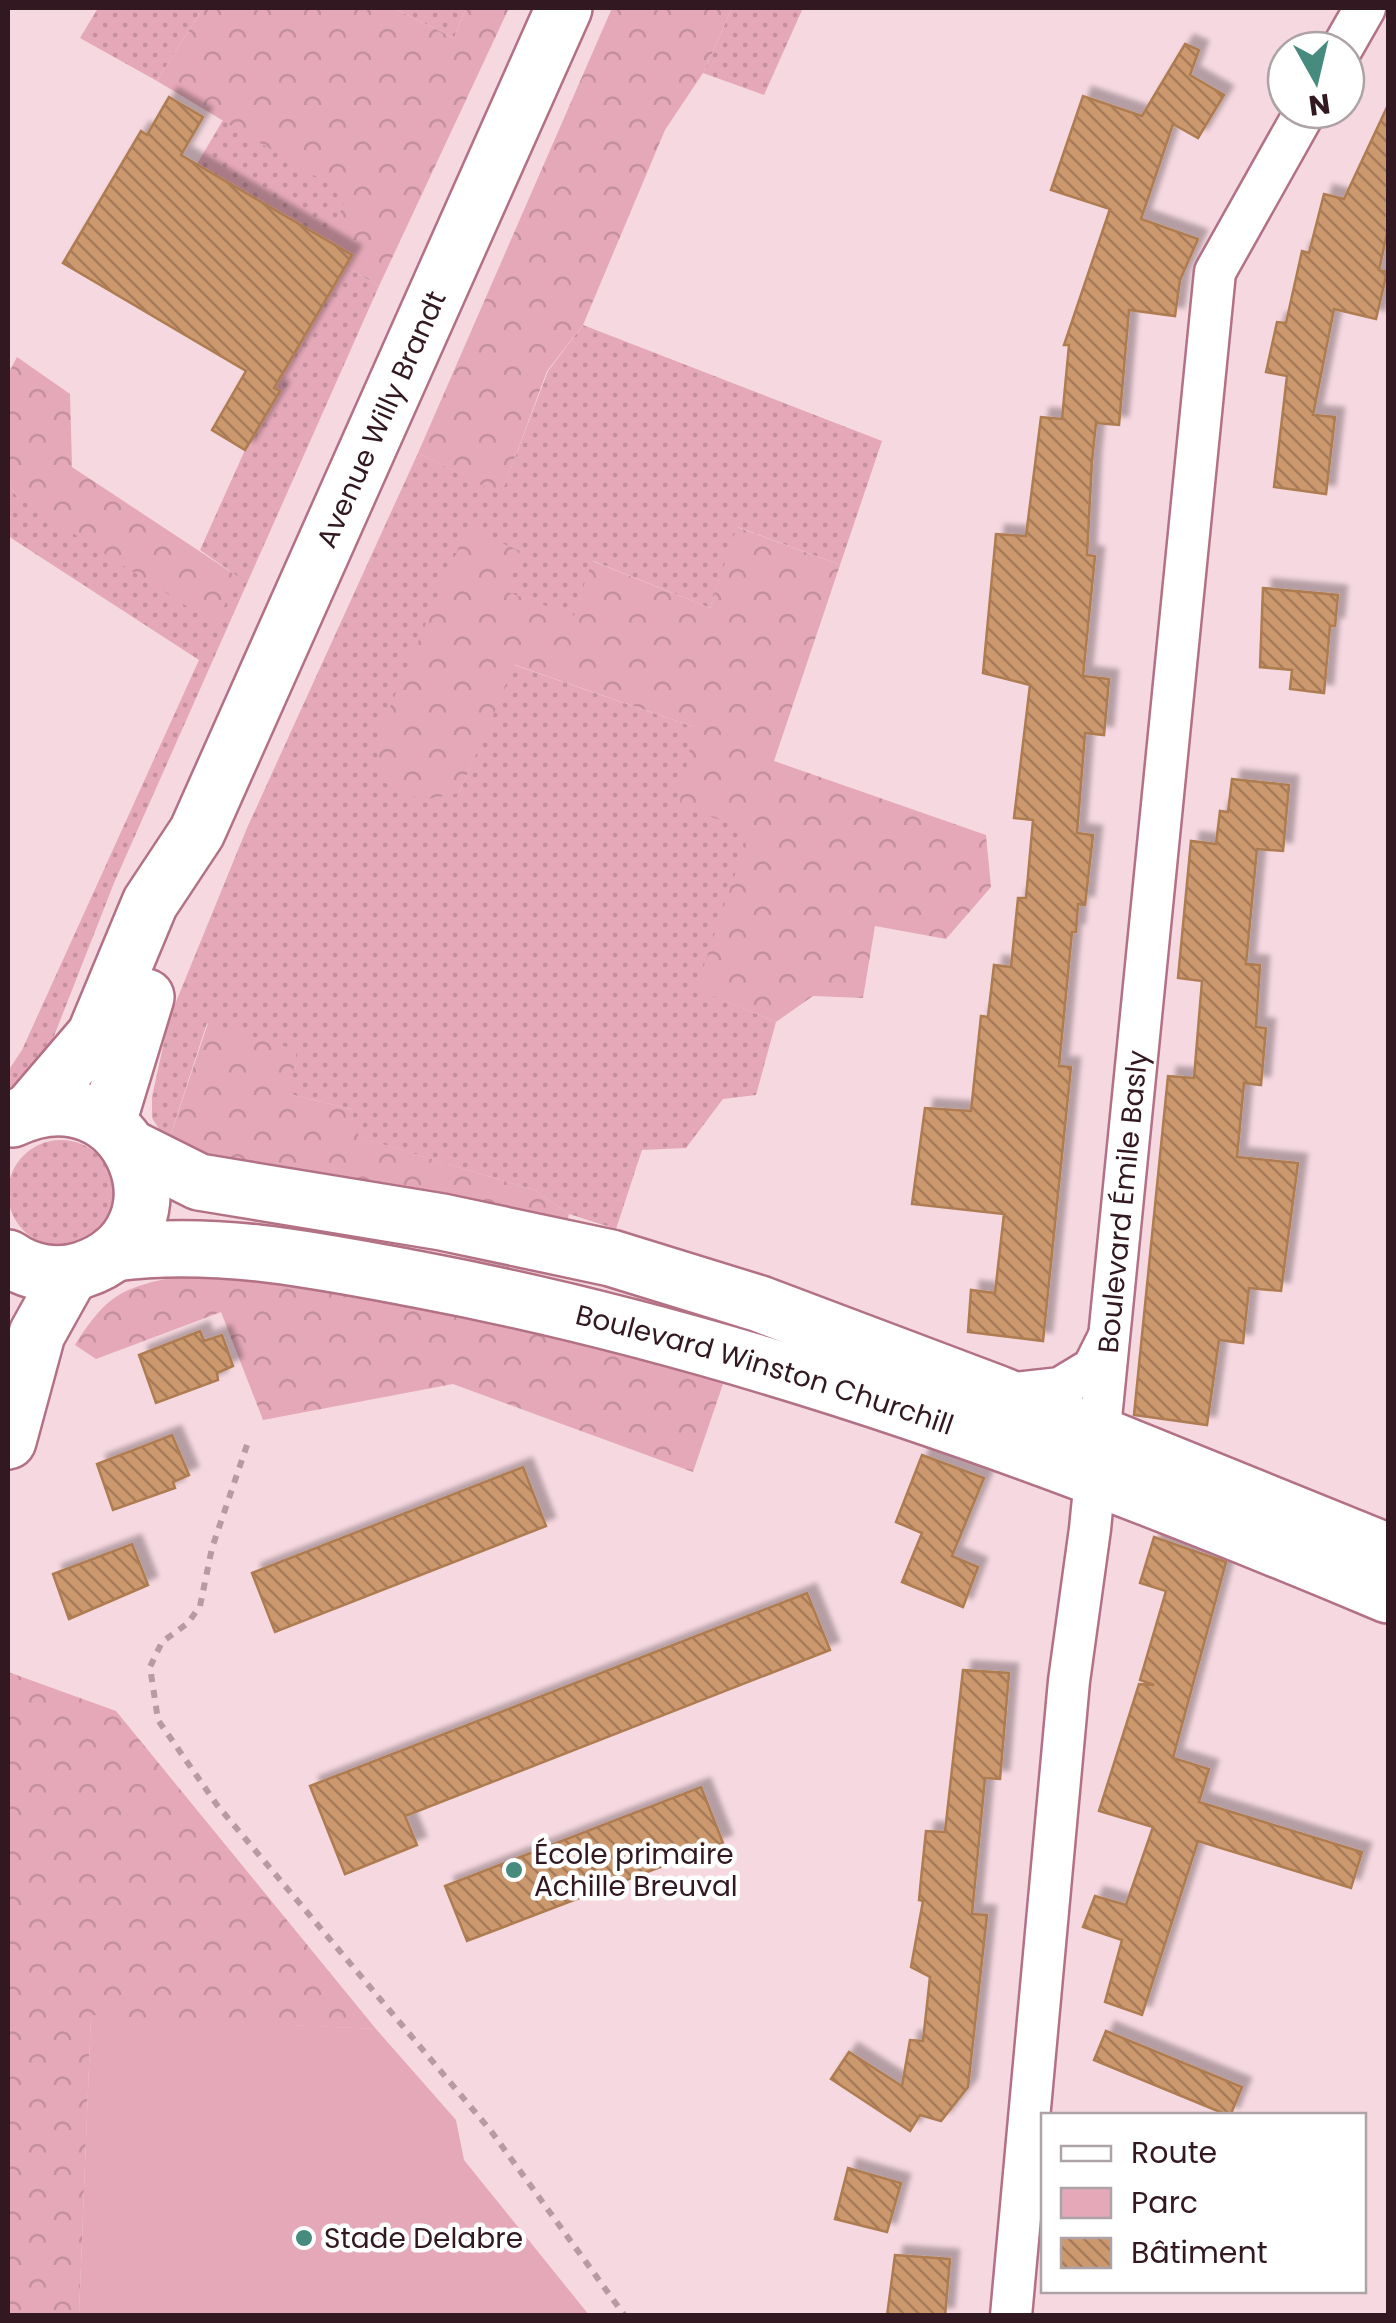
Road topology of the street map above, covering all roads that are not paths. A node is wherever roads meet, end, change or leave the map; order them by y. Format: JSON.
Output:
{"nodes":[{"id":1,"x":564,"y":8,"type":"edge"},
{"id":2,"x":1366,"y":8,"type":"edge"},
{"id":3,"x":1353,"y":30,"type":"edge"},
{"id":4,"x":1295,"y":130,"type":"edge"},
{"id":5,"x":197,"y":832,"type":"junction"},
{"id":6,"x":19,"y":1116,"type":"edge"},
{"id":7,"x":120,"y":1135,"type":"junction"},
{"id":8,"x":8,"y":1258,"type":"edge"},
{"id":9,"x":93,"y":1263,"type":"junction"},
{"id":10,"x":1110,"y":1335,"type":"junction"},
{"id":11,"x":996,"y":1393,"type":"junction"},
{"id":12,"x":8,"y":1440,"type":"edge"},
{"id":13,"x":1096,"y":1457,"type":"junction"},
{"id":14,"x":1388,"y":1552,"type":"edge"},
{"id":15,"x":1388,"y":1595,"type":"edge"},
{"id":16,"x":1012,"y":2316,"type":"edge"}],
"edges":[{"from":1,"to":5,"type":"main road","name":"Avenue Willy Brandt"},
{"from":2,"to":3,"type":"street"},
{"from":4,"to":10,"type":"street","name":"Boulevard Émile Basly"},
{"from":5,"to":6,"type":"main road","name":"Avenue Willy Brandt"},
{"from":5,"to":7,"type":"main road","name":"Avenue Willy Brandt"},
{"from":6,"to":7,"type":"main road","name":"Boulevard Winston Churchill"},
{"from":7,"to":9,"type":"main road"},
{"from":7,"to":11,"type":"main road","name":"Boulevard Winston Churchill"},
{"from":8,"to":9,"type":"main road","name":"Boulevard Winston Churchill"},
{"from":9,"to":12,"type":"main road"},
{"from":9,"to":13,"type":"main road","name":"Boulevard Winston Churchill"},
{"from":10,"to":11,"type":"street","name":"Boulevard Winston Churchill"},
{"from":10,"to":13,"type":"street","name":"Boulevard Émile Basly"},
{"from":11,"to":13,"type":"main road","name":"Boulevard Winston Churchill"},
{"from":13,"to":14,"type":"main road","name":"Boulevard Winston Churchill"},
{"from":13,"to":15,"type":"main road","name":"Boulevard Winston Churchill"},
{"from":13,"to":16,"type":"street","name":"Boulevard Émile Basly"}]}
